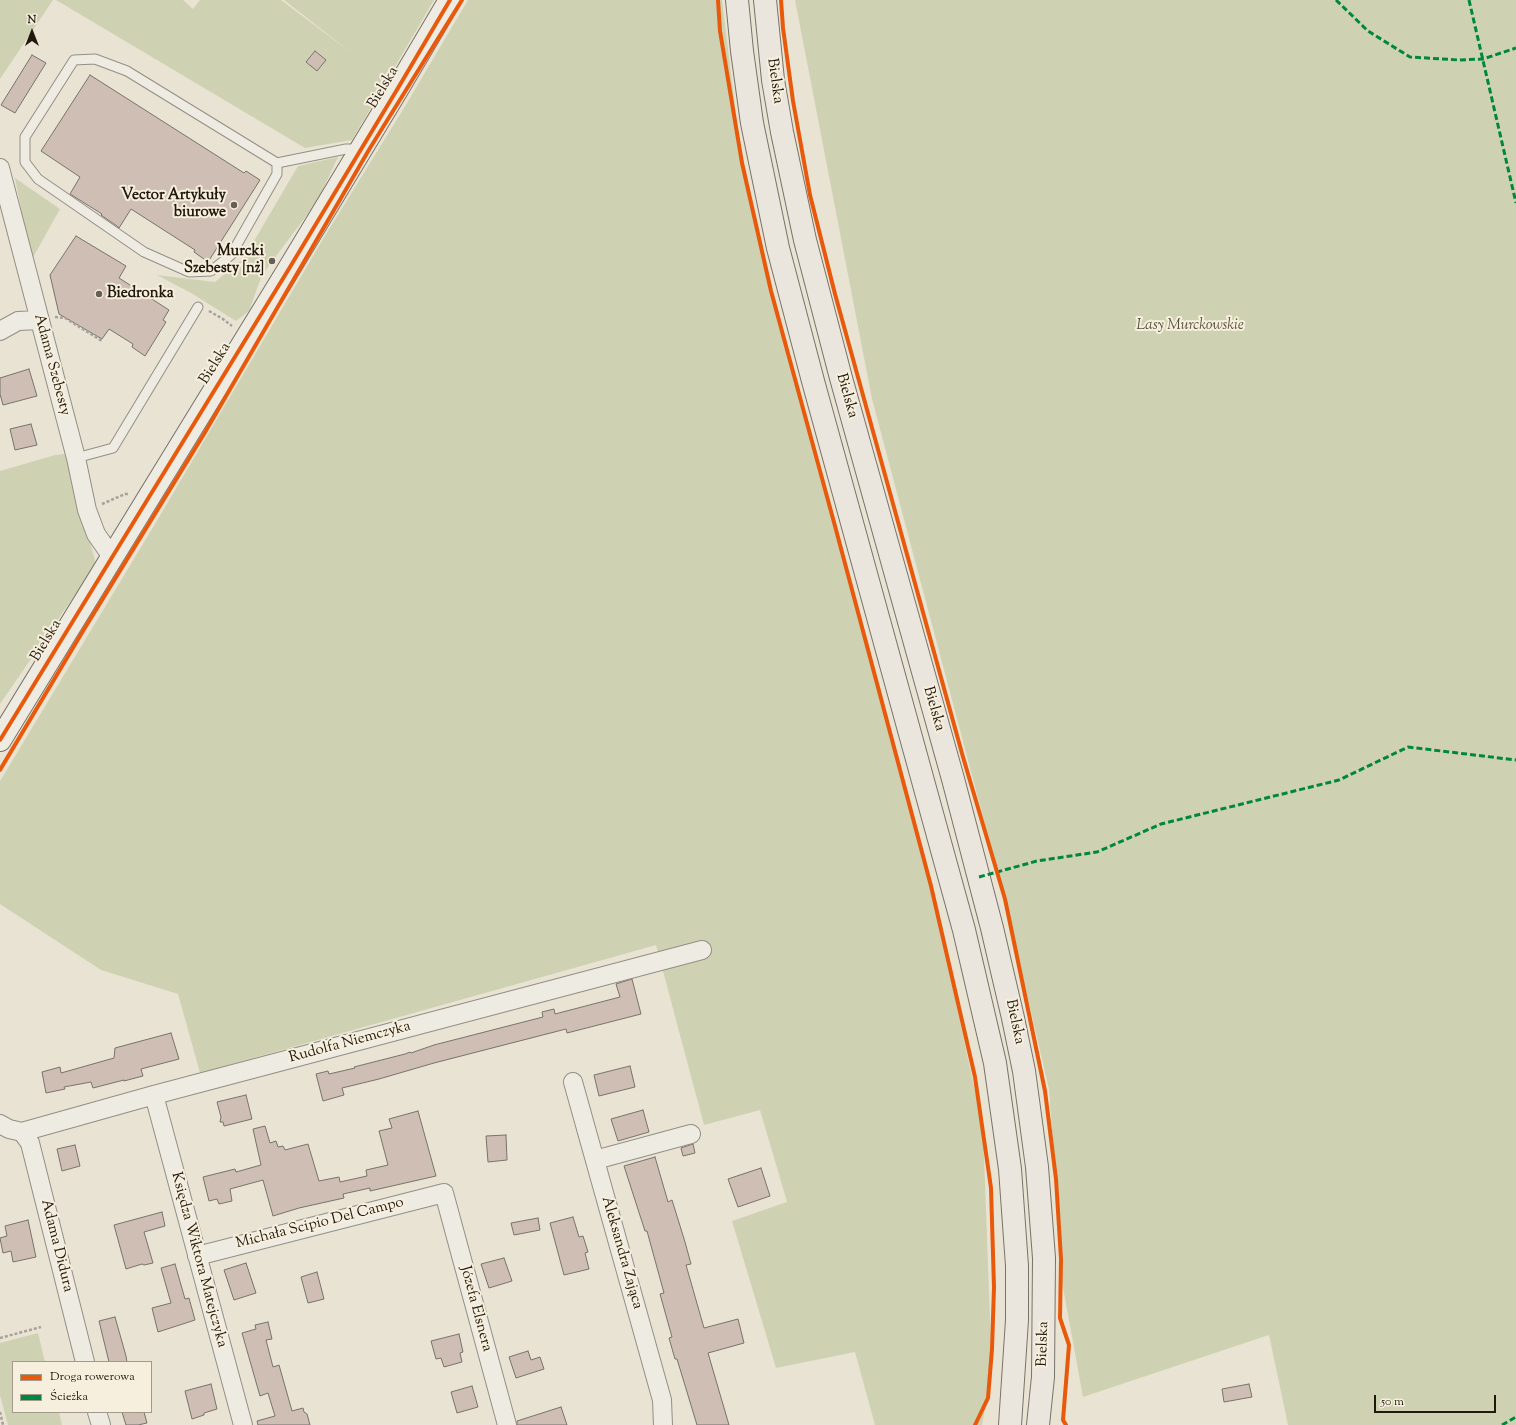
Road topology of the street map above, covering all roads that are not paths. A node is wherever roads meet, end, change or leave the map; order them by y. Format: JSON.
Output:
{"nodes":[{"id":1,"x":450,"y":0,"type":"edge"},
{"id":2,"x":737,"y":0,"type":"edge"},
{"id":3,"x":765,"y":0,"type":"edge"},
{"id":4,"x":361,"y":149,"type":"junction"},
{"id":5,"x":277,"y":163,"type":"junction"},
{"id":6,"x":0,"y":168,"type":"edge"},
{"id":7,"x":198,"y":307,"type":"dead end"},
{"id":8,"x":48,"y":318,"type":"junction"},
{"id":9,"x":0,"y":330,"type":"edge"},
{"id":10,"x":76,"y":458,"type":"junction"},
{"id":11,"x":112,"y":557,"type":"junction"},
{"id":12,"x":0,"y":740,"type":"edge"},
{"id":13,"x":702,"y":950,"type":"dead end"},
{"id":14,"x":573,"y":1082,"type":"dead end"},
{"id":15,"x":154,"y":1095,"type":"junction"},
{"id":16,"x":0,"y":1124,"type":"edge"},
{"id":17,"x":22,"y":1132,"type":"junction"},
{"id":18,"x":691,"y":1134,"type":"dead end"},
{"id":19,"x":595,"y":1160,"type":"junction"},
{"id":20,"x":444,"y":1193,"type":"joint"},
{"id":21,"x":197,"y":1256,"type":"junction"},
{"id":22,"x":85,"y":1361,"type":"edge"},
{"id":23,"x":97,"y":1413,"type":"edge"},
{"id":24,"x":101,"y":1425,"type":"edge"},
{"id":25,"x":243,"y":1425,"type":"edge"},
{"id":26,"x":507,"y":1425,"type":"edge"},
{"id":27,"x":663,"y":1425,"type":"edge"},
{"id":28,"x":1010,"y":1425,"type":"edge"},
{"id":29,"x":1038,"y":1425,"type":"edge"}],
"edges":[{"from":1,"to":4,"type":"street","name":"Bielska"},
{"from":2,"to":28,"type":"main road","name":"Bielska"},
{"from":3,"to":29,"type":"main road","name":"Bielska"},
{"from":4,"to":5,"type":"lane"},
{"from":4,"to":11,"type":"street","name":"Bielska"},
{"from":5,"to":5,"type":"lane"},
{"from":6,"to":8,"type":"street","name":"Adama Szebesty"},
{"from":7,"to":10,"type":"lane"},
{"from":8,"to":9,"type":"street"},
{"from":8,"to":10,"type":"street","name":"Adama Szebesty"},
{"from":10,"to":11,"type":"street","name":"Adama Szebesty"},
{"from":11,"to":12,"type":"street","name":"Bielska"},
{"from":13,"to":15,"type":"street","name":"Rudolfa Niemczyka"},
{"from":14,"to":19,"type":"street","name":"Aleksandra Zająca"},
{"from":15,"to":17,"type":"street","name":"Rudolfa Niemczyka"},
{"from":15,"to":21,"type":"street","name":"Księdza Wiktora Matejczyka"},
{"from":16,"to":17,"type":"street"},
{"from":17,"to":22,"type":"street","name":"Adama Didura"},
{"from":18,"to":19,"type":"street"},
{"from":19,"to":27,"type":"street","name":"Aleksandra Zająca"},
{"from":20,"to":21,"type":"street","name":"Michała Scipio Del Campo"},
{"from":20,"to":26,"type":"street","name":"Józefa Elsnera"},
{"from":21,"to":25,"type":"street","name":"Księdza Wiktora Matejczyka"},
{"from":23,"to":24,"type":"street"}]}
